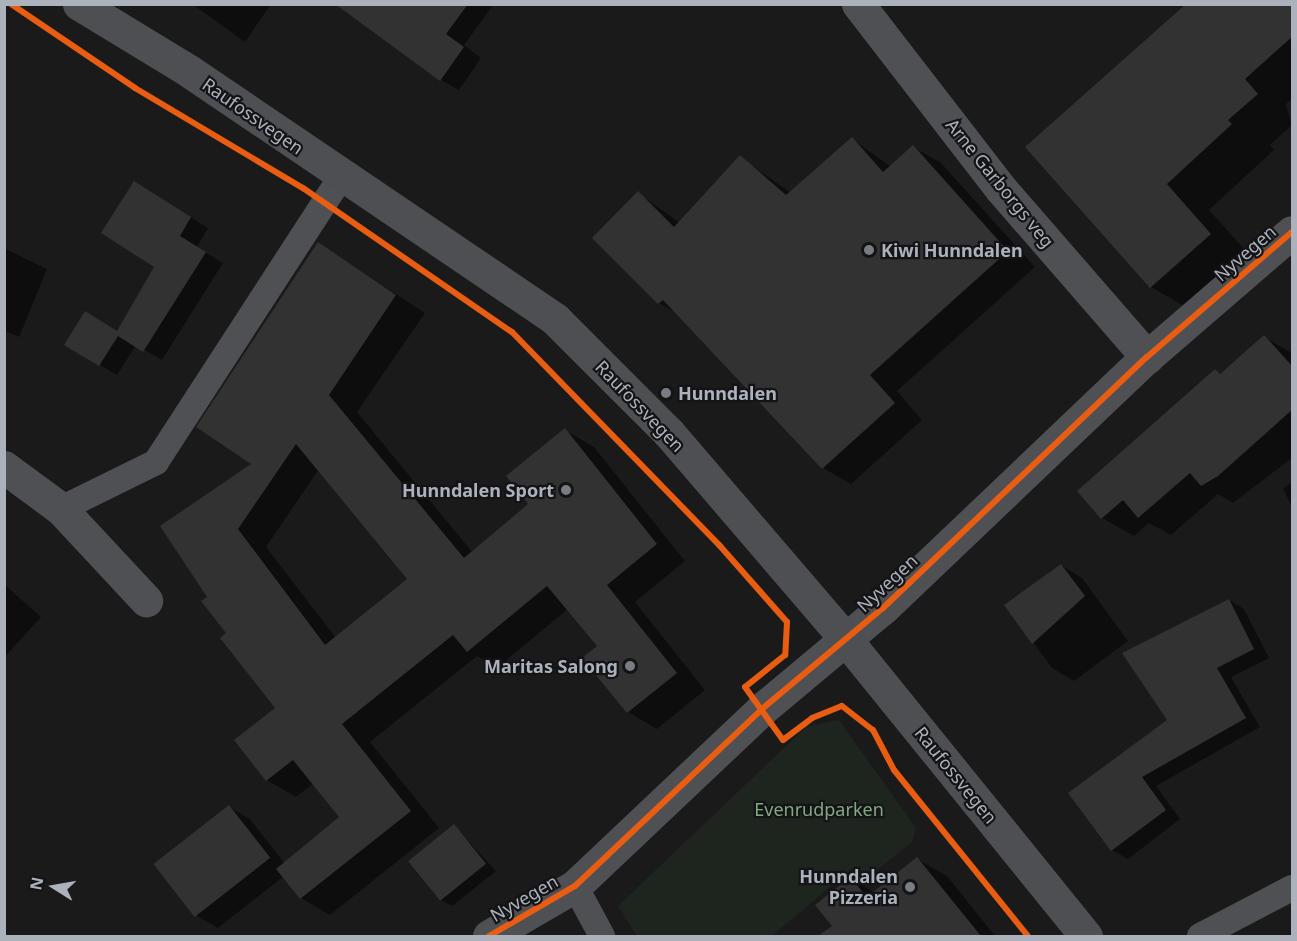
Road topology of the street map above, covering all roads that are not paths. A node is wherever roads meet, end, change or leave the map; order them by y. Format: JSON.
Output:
{"nodes":[{"id":1,"x":79,"y":4,"type":"edge"},
{"id":2,"x":858,"y":4,"type":"edge"},
{"id":3,"x":341,"y":177,"type":"junction"},
{"id":4,"x":1293,"y":232,"type":"edge"},
{"id":5,"x":1147,"y":357,"type":"junction"},
{"id":6,"x":4,"y":467,"type":"edge"},
{"id":7,"x":61,"y":509,"type":"junction"},
{"id":8,"x":146,"y":600,"type":"dead end"},
{"id":9,"x":847,"y":641,"type":"junction"},
{"id":10,"x":575,"y":886,"type":"junction"},
{"id":11,"x":1293,"y":888,"type":"edge"},
{"id":12,"x":489,"y":936,"type":"edge"},
{"id":13,"x":602,"y":936,"type":"edge"},
{"id":14,"x":1086,"y":936,"type":"edge"},
{"id":15,"x":1200,"y":936,"type":"edge"}],
"edges":[{"from":1,"to":3,"type":"main road","name":"Raufossvegen"},
{"from":2,"to":5,"type":"street","name":"Arne Garborgs veg"},
{"from":3,"to":7,"type":"lane"},
{"from":3,"to":9,"type":"main road","name":"Raufossvegen"},
{"from":4,"to":5,"type":"street","name":"Nyvegen"},
{"from":5,"to":9,"type":"street","name":"Nyvegen"},
{"from":6,"to":7,"type":"street"},
{"from":7,"to":8,"type":"street"},
{"from":9,"to":10,"type":"street","name":"Nyvegen"},
{"from":9,"to":14,"type":"main road","name":"Raufossvegen"},
{"from":10,"to":12,"type":"street","name":"Nyvegen"},
{"from":10,"to":13,"type":"lane"},
{"from":11,"to":15,"type":"lane"}]}
